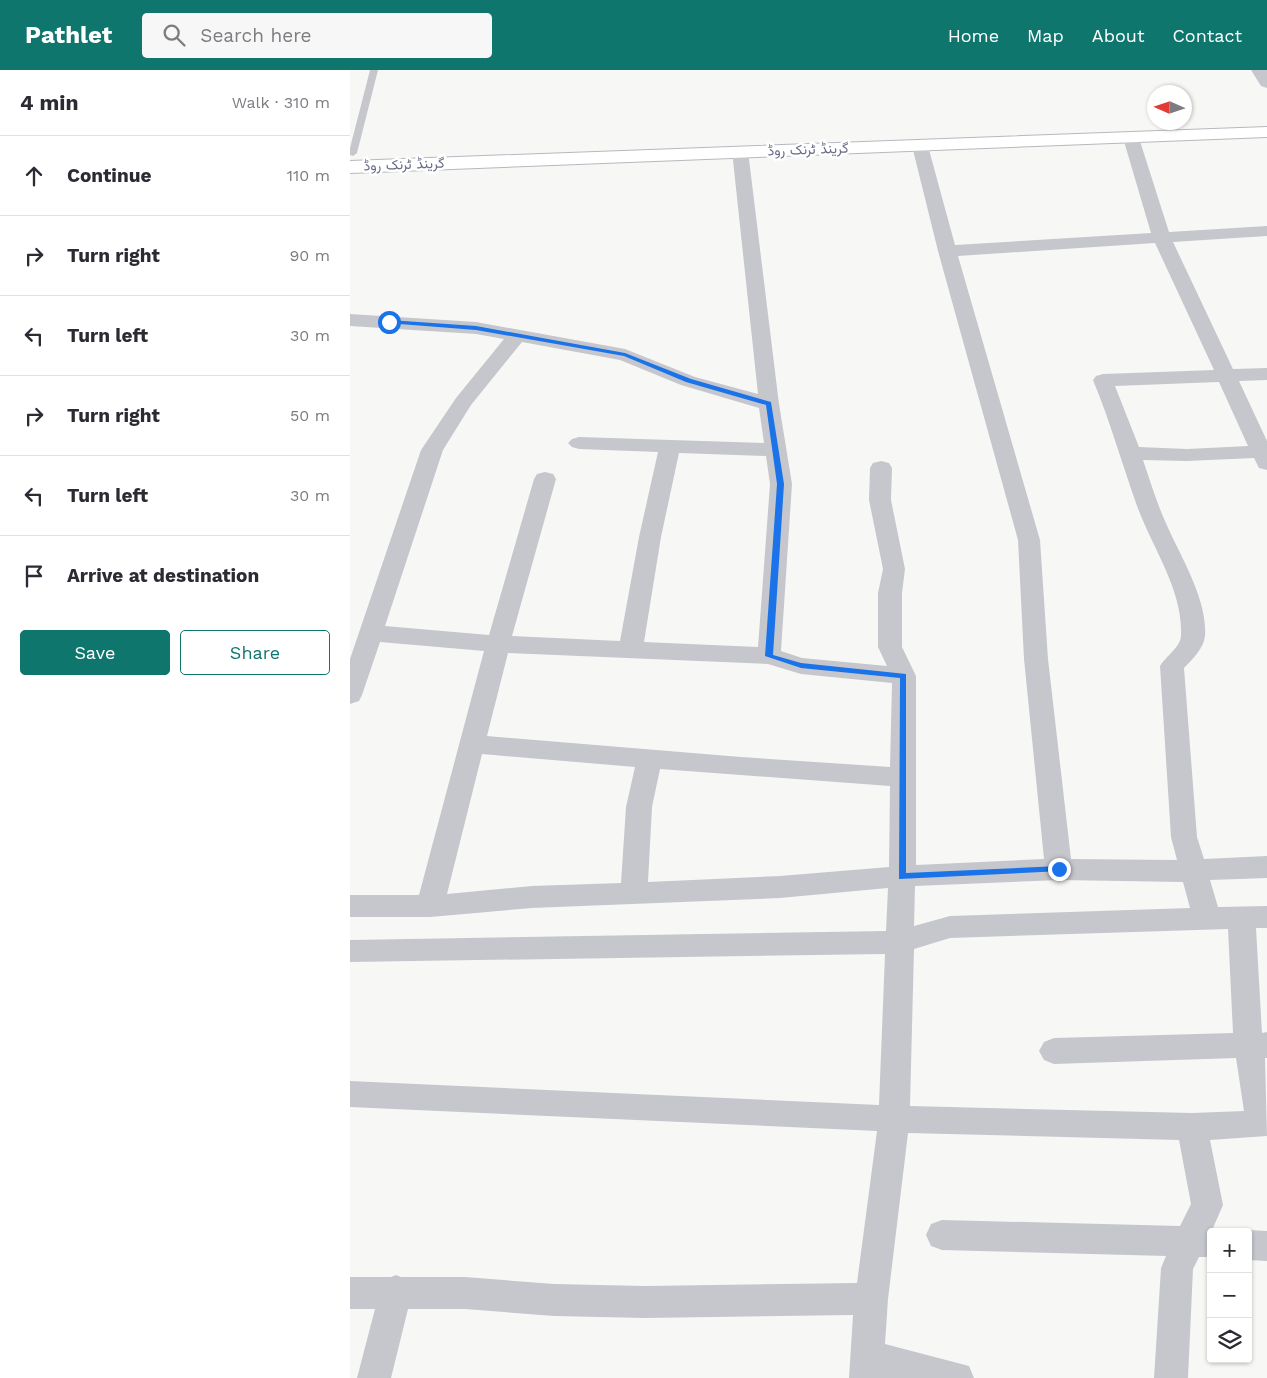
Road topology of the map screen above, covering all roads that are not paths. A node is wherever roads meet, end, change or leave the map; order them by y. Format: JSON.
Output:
{"nodes":[{"id":1,"x":374,"y":70,"type":"edge"},
{"id":2,"x":1259,"y":70,"type":"edge"},
{"id":3,"x":1267,"y":83,"type":"edge"},
{"id":4,"x":1267,"y":116,"type":"edge"},
{"id":5,"x":1192,"y":120,"type":"edge"},
{"id":6,"x":1147,"y":121,"type":"edge"},
{"id":7,"x":1267,"y":132,"type":"edge"},
{"id":8,"x":1131,"y":138,"type":"junction"},
{"id":9,"x":920,"y":146,"type":"junction"},
{"id":10,"x":740,"y":151,"type":"junction"},
{"id":11,"x":351,"y":158,"type":"edge"},
{"id":12,"x":1267,"y":231,"type":"edge"},
{"id":13,"x":1162,"y":238,"type":"junction"},
{"id":14,"x":947,"y":251,"type":"junction"},
{"id":15,"x":350,"y":320,"type":"edge"},
{"id":16,"x":518,"y":336,"type":"junction"},
{"id":17,"x":1267,"y":374,"type":"edge"},
{"id":18,"x":1226,"y":375,"type":"junction"},
{"id":19,"x":769,"y":404,"type":"junction"},
{"id":20,"x":579,"y":443,"type":"dead end"},
{"id":21,"x":670,"y":446,"type":"junction"},
{"id":22,"x":776,"y":450,"type":"junction"},
{"id":23,"x":1131,"y":454,"type":"junction"},
{"id":24,"x":1265,"y":455,"type":"edge"},
{"id":25,"x":881,"y":468,"type":"dead end"},
{"id":26,"x":545,"y":479,"type":"dead end"},
{"id":27,"x":370,"y":633,"type":"junction"},
{"id":28,"x":498,"y":644,"type":"junction"},
{"id":29,"x":631,"y":650,"type":"junction"},
{"id":30,"x":769,"y":656,"type":"junction"},
{"id":31,"x":904,"y":676,"type":"junction"},
{"id":32,"x":350,"y":695,"type":"edge"},
{"id":33,"x":472,"y":744,"type":"junction"},
{"id":34,"x":650,"y":758,"type":"junction"},
{"id":35,"x":903,"y":777,"type":"junction"},
{"id":36,"x":1267,"y":867,"type":"edge"},
{"id":37,"x":1059,"y":869,"type":"junction"},
{"id":38,"x":1195,"y":870,"type":"junction"},
{"id":39,"x":902,"y":876,"type":"junction"},
{"id":40,"x":634,"y":893,"type":"junction"},
{"id":41,"x":350,"y":906,"type":"edge"},
{"id":42,"x":430,"y":906,"type":"junction"},
{"id":43,"x":1254,"y":917,"type":"edge"},
{"id":44,"x":1206,"y":918,"type":"junction"},
{"id":45,"x":900,"y":942,"type":"junction"},
{"id":46,"x":350,"y":951,"type":"edge"},
{"id":47,"x":1257,"y":1045,"type":"edge"},
{"id":48,"x":1054,"y":1051,"type":"dead end"},
{"id":49,"x":350,"y":1094,"type":"edge"},
{"id":50,"x":894,"y":1118,"type":"junction"},
{"id":51,"x":1192,"y":1127,"type":"junction"},
{"id":52,"x":942,"y":1235,"type":"dead end"},
{"id":53,"x":1200,"y":1242,"type":"edge"},
{"id":54,"x":1252,"y":1244,"type":"edge"},
{"id":55,"x":1267,"y":1246,"type":"edge"},
{"id":56,"x":396,"y":1291,"type":"junction"},
{"id":57,"x":350,"y":1293,"type":"edge"},
{"id":58,"x":871,"y":1299,"type":"junction"},
{"id":59,"x":867,"y":1367,"type":"edge"},
{"id":60,"x":374,"y":1378,"type":"edge"},
{"id":61,"x":956,"y":1378,"type":"edge"},
{"id":62,"x":1171,"y":1378,"type":"edge"}],
"edges":[{"from":1,"to":11,"type":"lane"},
{"from":2,"to":3,"type":"street"},
{"from":4,"to":5,"type":"highway"},
{"from":6,"to":11,"type":"highway","name":"گرینڈ ٹرنک روڈ"},
{"from":7,"to":8,"type":"highway","name":"گرینڈ ٹرنک روڈ"},
{"from":8,"to":9,"type":"highway","name":"گرینڈ ٹرنک روڈ"},
{"from":8,"to":13,"type":"street"},
{"from":9,"to":10,"type":"highway","name":"گرینڈ ٹرنک روڈ"},
{"from":9,"to":14,"type":"street"},
{"from":10,"to":11,"type":"highway","name":"گرینڈ ٹرنک روڈ"},
{"from":10,"to":19,"type":"street"},
{"from":12,"to":13,"type":"street"},
{"from":13,"to":14,"type":"street"},
{"from":13,"to":18,"type":"street"},
{"from":14,"to":37,"type":"street"},
{"from":15,"to":16,"type":"street"},
{"from":16,"to":19,"type":"street"},
{"from":16,"to":27,"type":"street"},
{"from":17,"to":18,"type":"street"},
{"from":18,"to":23,"type":"street"},
{"from":18,"to":24,"type":"street"},
{"from":19,"to":22,"type":"street"},
{"from":20,"to":21,"type":"street"},
{"from":21,"to":22,"type":"street"},
{"from":21,"to":29,"type":"street"},
{"from":22,"to":30,"type":"street"},
{"from":23,"to":24,"type":"street"},
{"from":23,"to":38,"type":"street"},
{"from":25,"to":31,"type":"street"},
{"from":26,"to":28,"type":"street"},
{"from":27,"to":28,"type":"street"},
{"from":27,"to":32,"type":"street"},
{"from":28,"to":29,"type":"street"},
{"from":28,"to":33,"type":"street"},
{"from":29,"to":30,"type":"street"},
{"from":30,"to":31,"type":"street"},
{"from":31,"to":35,"type":"street"},
{"from":33,"to":34,"type":"street"},
{"from":33,"to":42,"type":"street"},
{"from":34,"to":35,"type":"street"},
{"from":34,"to":40,"type":"street"},
{"from":35,"to":39,"type":"street"},
{"from":36,"to":38,"type":"street"},
{"from":37,"to":38,"type":"street"},
{"from":37,"to":39,"type":"street"},
{"from":38,"to":44,"type":"street"},
{"from":39,"to":40,"type":"street"},
{"from":39,"to":45,"type":"street"},
{"from":40,"to":42,"type":"street"},
{"from":41,"to":42,"type":"street"},
{"from":43,"to":44,"type":"street"},
{"from":43,"to":47,"type":"street"},
{"from":44,"to":45,"type":"street"},
{"from":45,"to":46,"type":"street"},
{"from":45,"to":50,"type":"street"},
{"from":47,"to":48,"type":"street"},
{"from":47,"to":51,"type":"street"},
{"from":49,"to":50,"type":"street"},
{"from":50,"to":51,"type":"street"},
{"from":50,"to":58,"type":"street"},
{"from":51,"to":53,"type":"street"},
{"from":52,"to":53,"type":"street"},
{"from":53,"to":62,"type":"street"},
{"from":54,"to":55,"type":"street"},
{"from":56,"to":57,"type":"street"},
{"from":56,"to":58,"type":"street"},
{"from":56,"to":60,"type":"street"},
{"from":58,"to":59,"type":"street"},
{"from":59,"to":61,"type":"street"}]}
